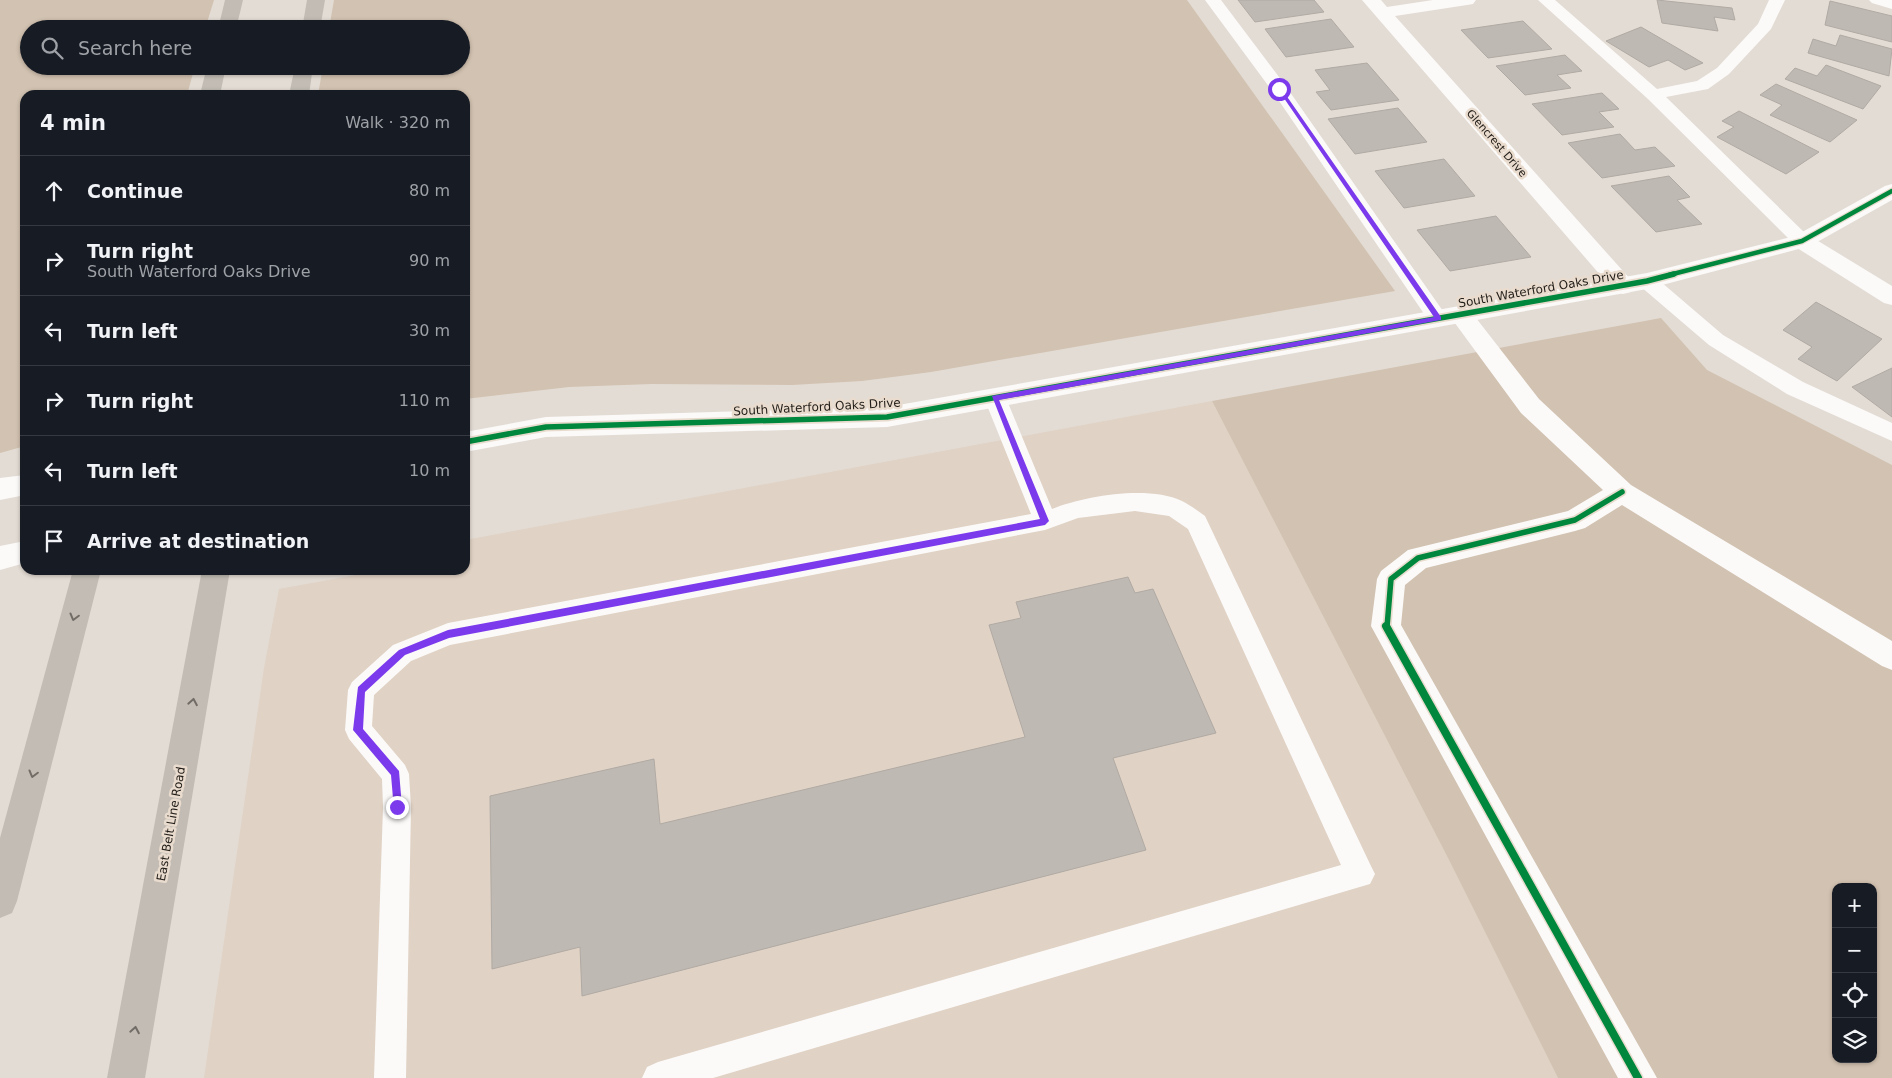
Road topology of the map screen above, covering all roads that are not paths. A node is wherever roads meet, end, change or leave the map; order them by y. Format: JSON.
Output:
{"nodes":[{"id":1,"x":234,"y":0,"type":"edge"},
{"id":2,"x":316,"y":0,"type":"edge"},
{"id":3,"x":1213,"y":0,"type":"edge"},
{"id":4,"x":1467,"y":0,"type":"edge"},
{"id":5,"x":1546,"y":0,"type":"edge"},
{"id":6,"x":1777,"y":0,"type":"edge"},
{"id":7,"x":1877,"y":0,"type":"edge"},
{"id":8,"x":1892,"y":4,"type":"edge"},
{"id":9,"x":1377,"y":6,"type":"edge"},
{"id":10,"x":229,"y":20,"type":"edge"},
{"id":11,"x":312,"y":20,"type":"edge"},
{"id":12,"x":215,"y":75,"type":"edge"},
{"id":13,"x":302,"y":75,"type":"edge"},
{"id":14,"x":211,"y":90,"type":"edge"},
{"id":15,"x":300,"y":90,"type":"edge"},
{"id":16,"x":1654,"y":95,"type":"junction"},
{"id":17,"x":1892,"y":190,"type":"edge"},
{"id":18,"x":1802,"y":241,"type":"junction"},
{"id":19,"x":1647,"y":281,"type":"junction"},
{"id":20,"x":1623,"y":286,"type":"junction"},
{"id":21,"x":1892,"y":297,"type":"edge"},
{"id":22,"x":1450,"y":317,"type":"junction"},
{"id":23,"x":995,"y":398,"type":"junction"},
{"id":24,"x":1892,"y":432,"type":"edge"},
{"id":25,"x":470,"y":441,"type":"edge"},
{"id":26,"x":20,"y":486,"type":"edge"},
{"id":27,"x":0,"y":489,"type":"edge"},
{"id":28,"x":1622,"y":492,"type":"junction"},
{"id":29,"x":1045,"y":521,"type":"junction"},
{"id":30,"x":20,"y":553,"type":"edge"},
{"id":31,"x":0,"y":558,"type":"edge"},
{"id":32,"x":86,"y":575,"type":"edge"},
{"id":33,"x":215,"y":575,"type":"edge"},
{"id":34,"x":1892,"y":657,"type":"edge"},
{"id":35,"x":0,"y":901,"type":"edge"},
{"id":36,"x":126,"y":1078,"type":"edge"},
{"id":37,"x":390,"y":1078,"type":"edge"},
{"id":38,"x":658,"y":1078,"type":"edge"},
{"id":39,"x":1638,"y":1078,"type":"edge"}],
"edges":[{"from":1,"to":10,"type":"main road"},
{"from":2,"to":11,"type":"main road"},
{"from":3,"to":22,"type":"lane"},
{"from":4,"to":9,"type":"street"},
{"from":5,"to":16,"type":"lane"},
{"from":6,"to":16,"type":"lane"},
{"from":7,"to":8,"type":"lane"},
{"from":9,"to":20,"type":"street","name":"Glencrest Drive"},
{"from":12,"to":14,"type":"main road"},
{"from":13,"to":15,"type":"main road"},
{"from":16,"to":18,"type":"lane"},
{"from":17,"to":18,"type":"street","name":"South Waterford Oaks Drive"},
{"from":18,"to":19,"type":"street","name":"South Waterford Oaks Drive"},
{"from":18,"to":21,"type":"street"},
{"from":19,"to":20,"type":"street","name":"South Waterford Oaks Drive"},
{"from":19,"to":24,"type":"lane"},
{"from":20,"to":22,"type":"street","name":"South Waterford Oaks Drive"},
{"from":22,"to":23,"type":"street","name":"South Waterford Oaks Drive"},
{"from":22,"to":28,"type":"street"},
{"from":23,"to":25,"type":"street","name":"South Waterford Oaks Drive"},
{"from":23,"to":29,"type":"lane"},
{"from":26,"to":27,"type":"street"},
{"from":28,"to":34,"type":"street"},
{"from":28,"to":39,"type":"street"},
{"from":29,"to":37,"type":"lane"},
{"from":29,"to":38,"type":"lane"},
{"from":30,"to":31,"type":"street"},
{"from":32,"to":35,"type":"main road","one_way":true},
{"from":36,"to":33,"type":"main road","name":"East Belt Line Road","one_way":true}]}
